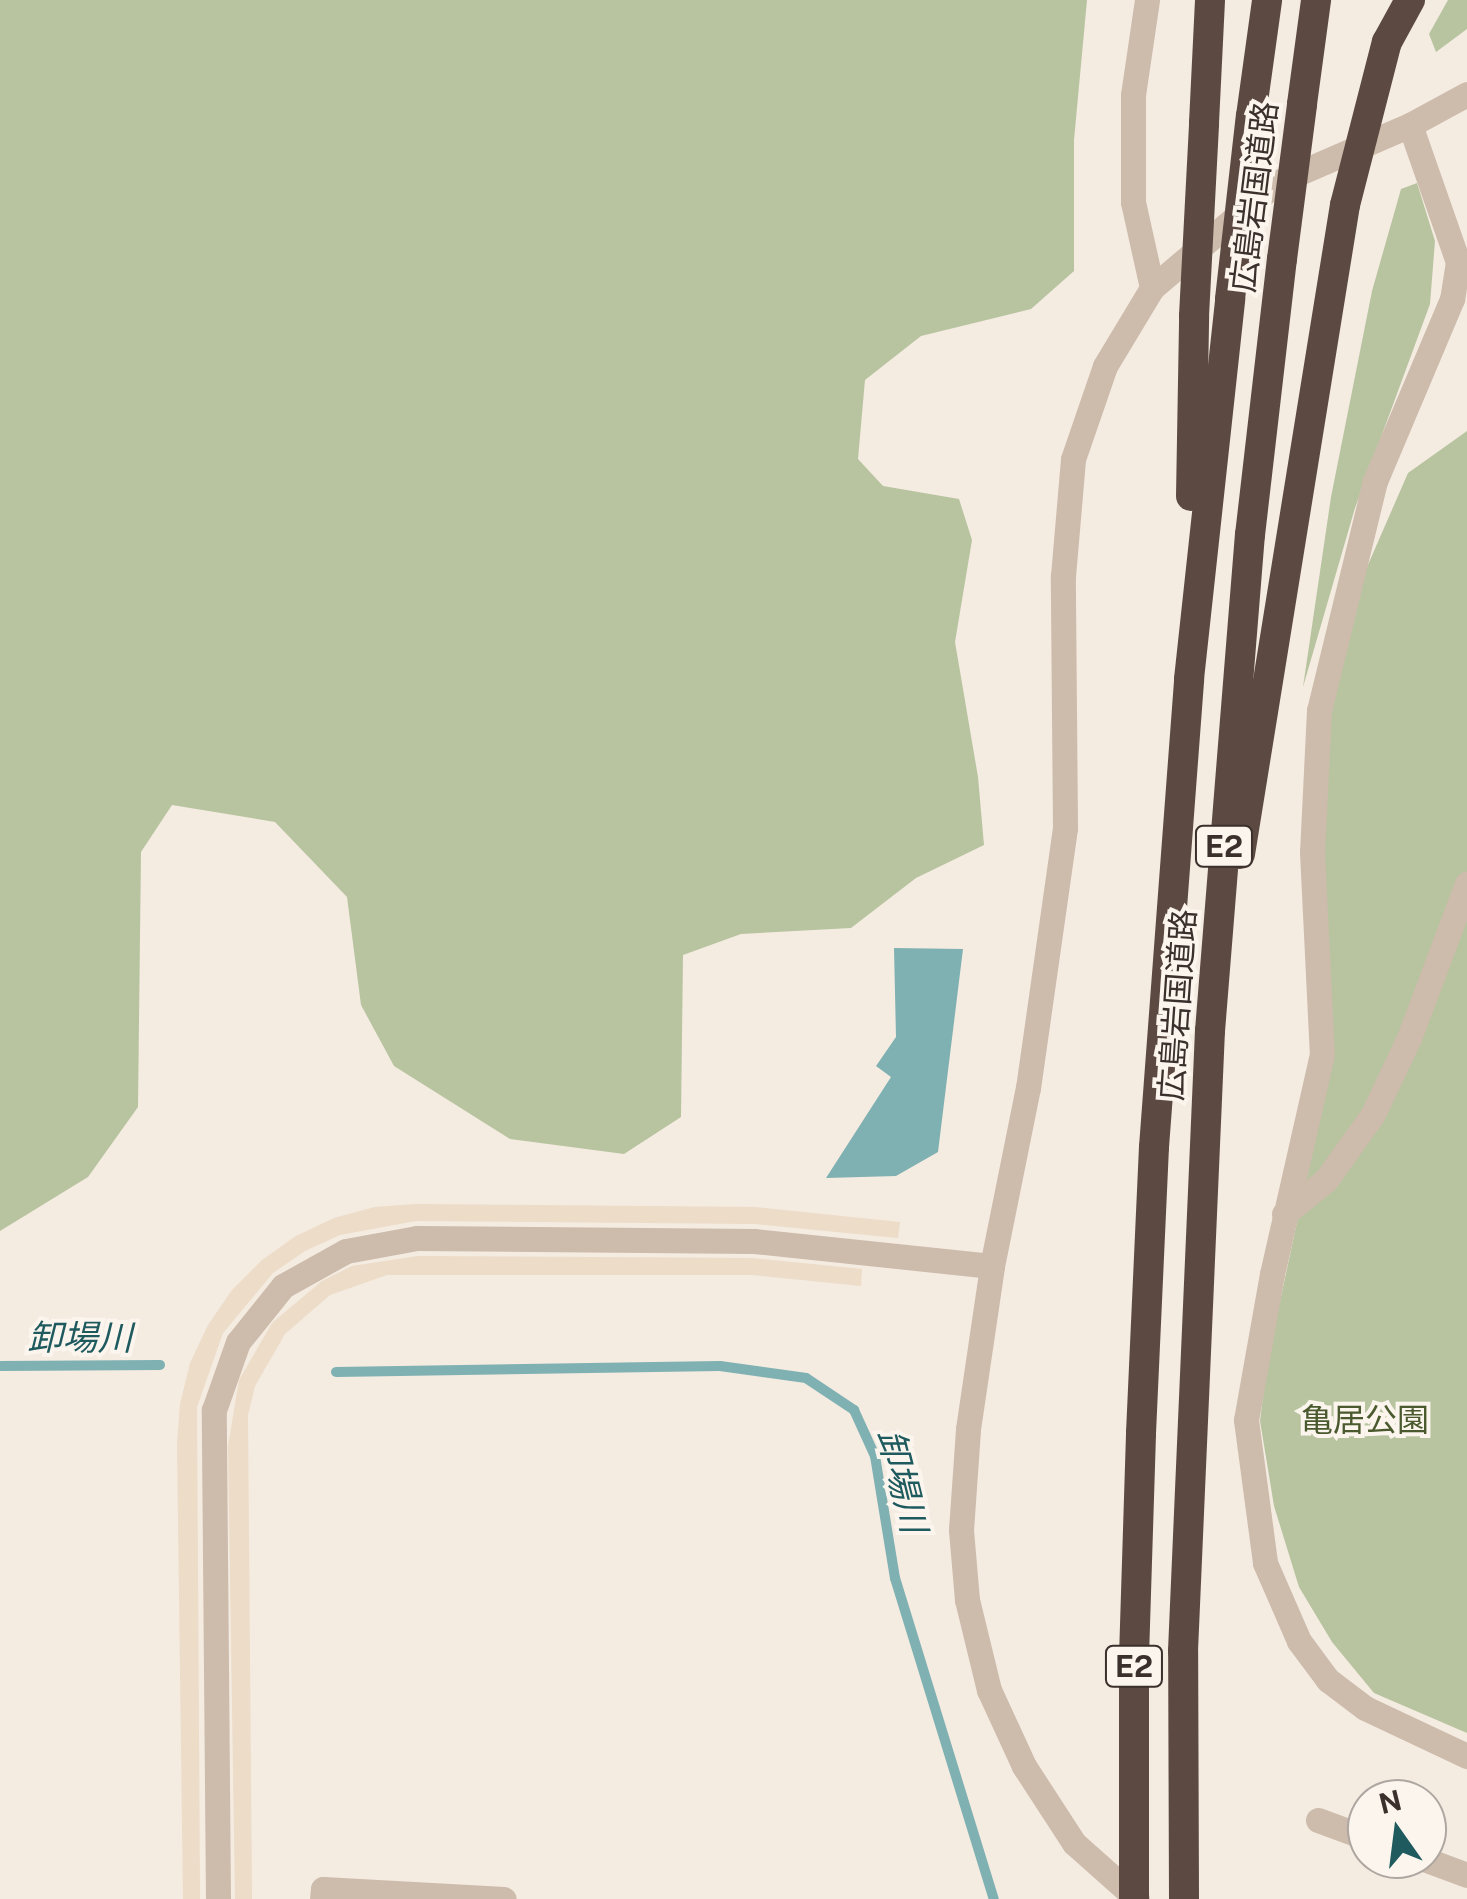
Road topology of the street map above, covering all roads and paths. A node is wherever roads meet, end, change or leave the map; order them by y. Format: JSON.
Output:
{"nodes":[{"id":1,"x":1148,"y":0,"type":"edge"},
{"id":2,"x":1210,"y":0,"type":"edge"},
{"id":3,"x":1267,"y":0,"type":"edge"},
{"id":4,"x":1316,"y":0,"type":"edge"},
{"id":5,"x":1410,"y":0,"type":"edge"},
{"id":6,"x":1467,"y":94,"type":"edge"},
{"id":7,"x":1410,"y":125,"type":"junction"},
{"id":8,"x":1463,"y":260,"type":"edge"},
{"id":9,"x":1152,"y":288,"type":"junction"},
{"id":10,"x":1189,"y":679,"type":"junction"},
{"id":11,"x":1467,"y":884,"type":"edge"},
{"id":12,"x":1210,"y":1031,"type":"junction"},
{"id":13,"x":1284,"y":1214,"type":"junction"},
{"id":14,"x":992,"y":1266,"type":"junction"},
{"id":15,"x":1467,"y":1756,"type":"edge"},
{"id":16,"x":1318,"y":1820,"type":"dead end"},
{"id":17,"x":1347,"y":1831,"type":"edge"},
{"id":18,"x":218,"y":1899,"type":"edge"},
{"id":19,"x":322,"y":1899,"type":"edge"},
{"id":20,"x":504,"y":1899,"type":"edge"},
{"id":21,"x":1135,"y":1899,"type":"edge"},
{"id":22,"x":1184,"y":1899,"type":"edge"}],
"edges":[{"from":1,"to":9,"type":"street"},
{"from":2,"to":10,"type":"highway","bridge":true},
{"from":3,"to":10,"type":"highway","name":"広島岩国道路","number":"E2","bridge":true},
{"from":4,"to":12,"type":"highway","name":"広島岩国道路","number":"E2","bridge":true},
{"from":5,"to":12,"type":"highway","bridge":true},
{"from":6,"to":7,"type":"street"},
{"from":7,"to":8,"type":"street"},
{"from":7,"to":9,"type":"street"},
{"from":8,"to":13,"type":"street"},
{"from":9,"to":14,"type":"street"},
{"from":10,"to":21,"type":"highway","name":"広島岩国道路","number":"E2","bridge":true},
{"from":11,"to":13,"type":"street"},
{"from":12,"to":22,"type":"highway","name":"広島岩国道路","number":"E2"},
{"from":13,"to":15,"type":"street"},
{"from":14,"to":18,"type":"street"},
{"from":14,"to":21,"type":"street"},
{"from":16,"to":17,"type":"street"},
{"from":19,"to":20,"type":"street"}]}
